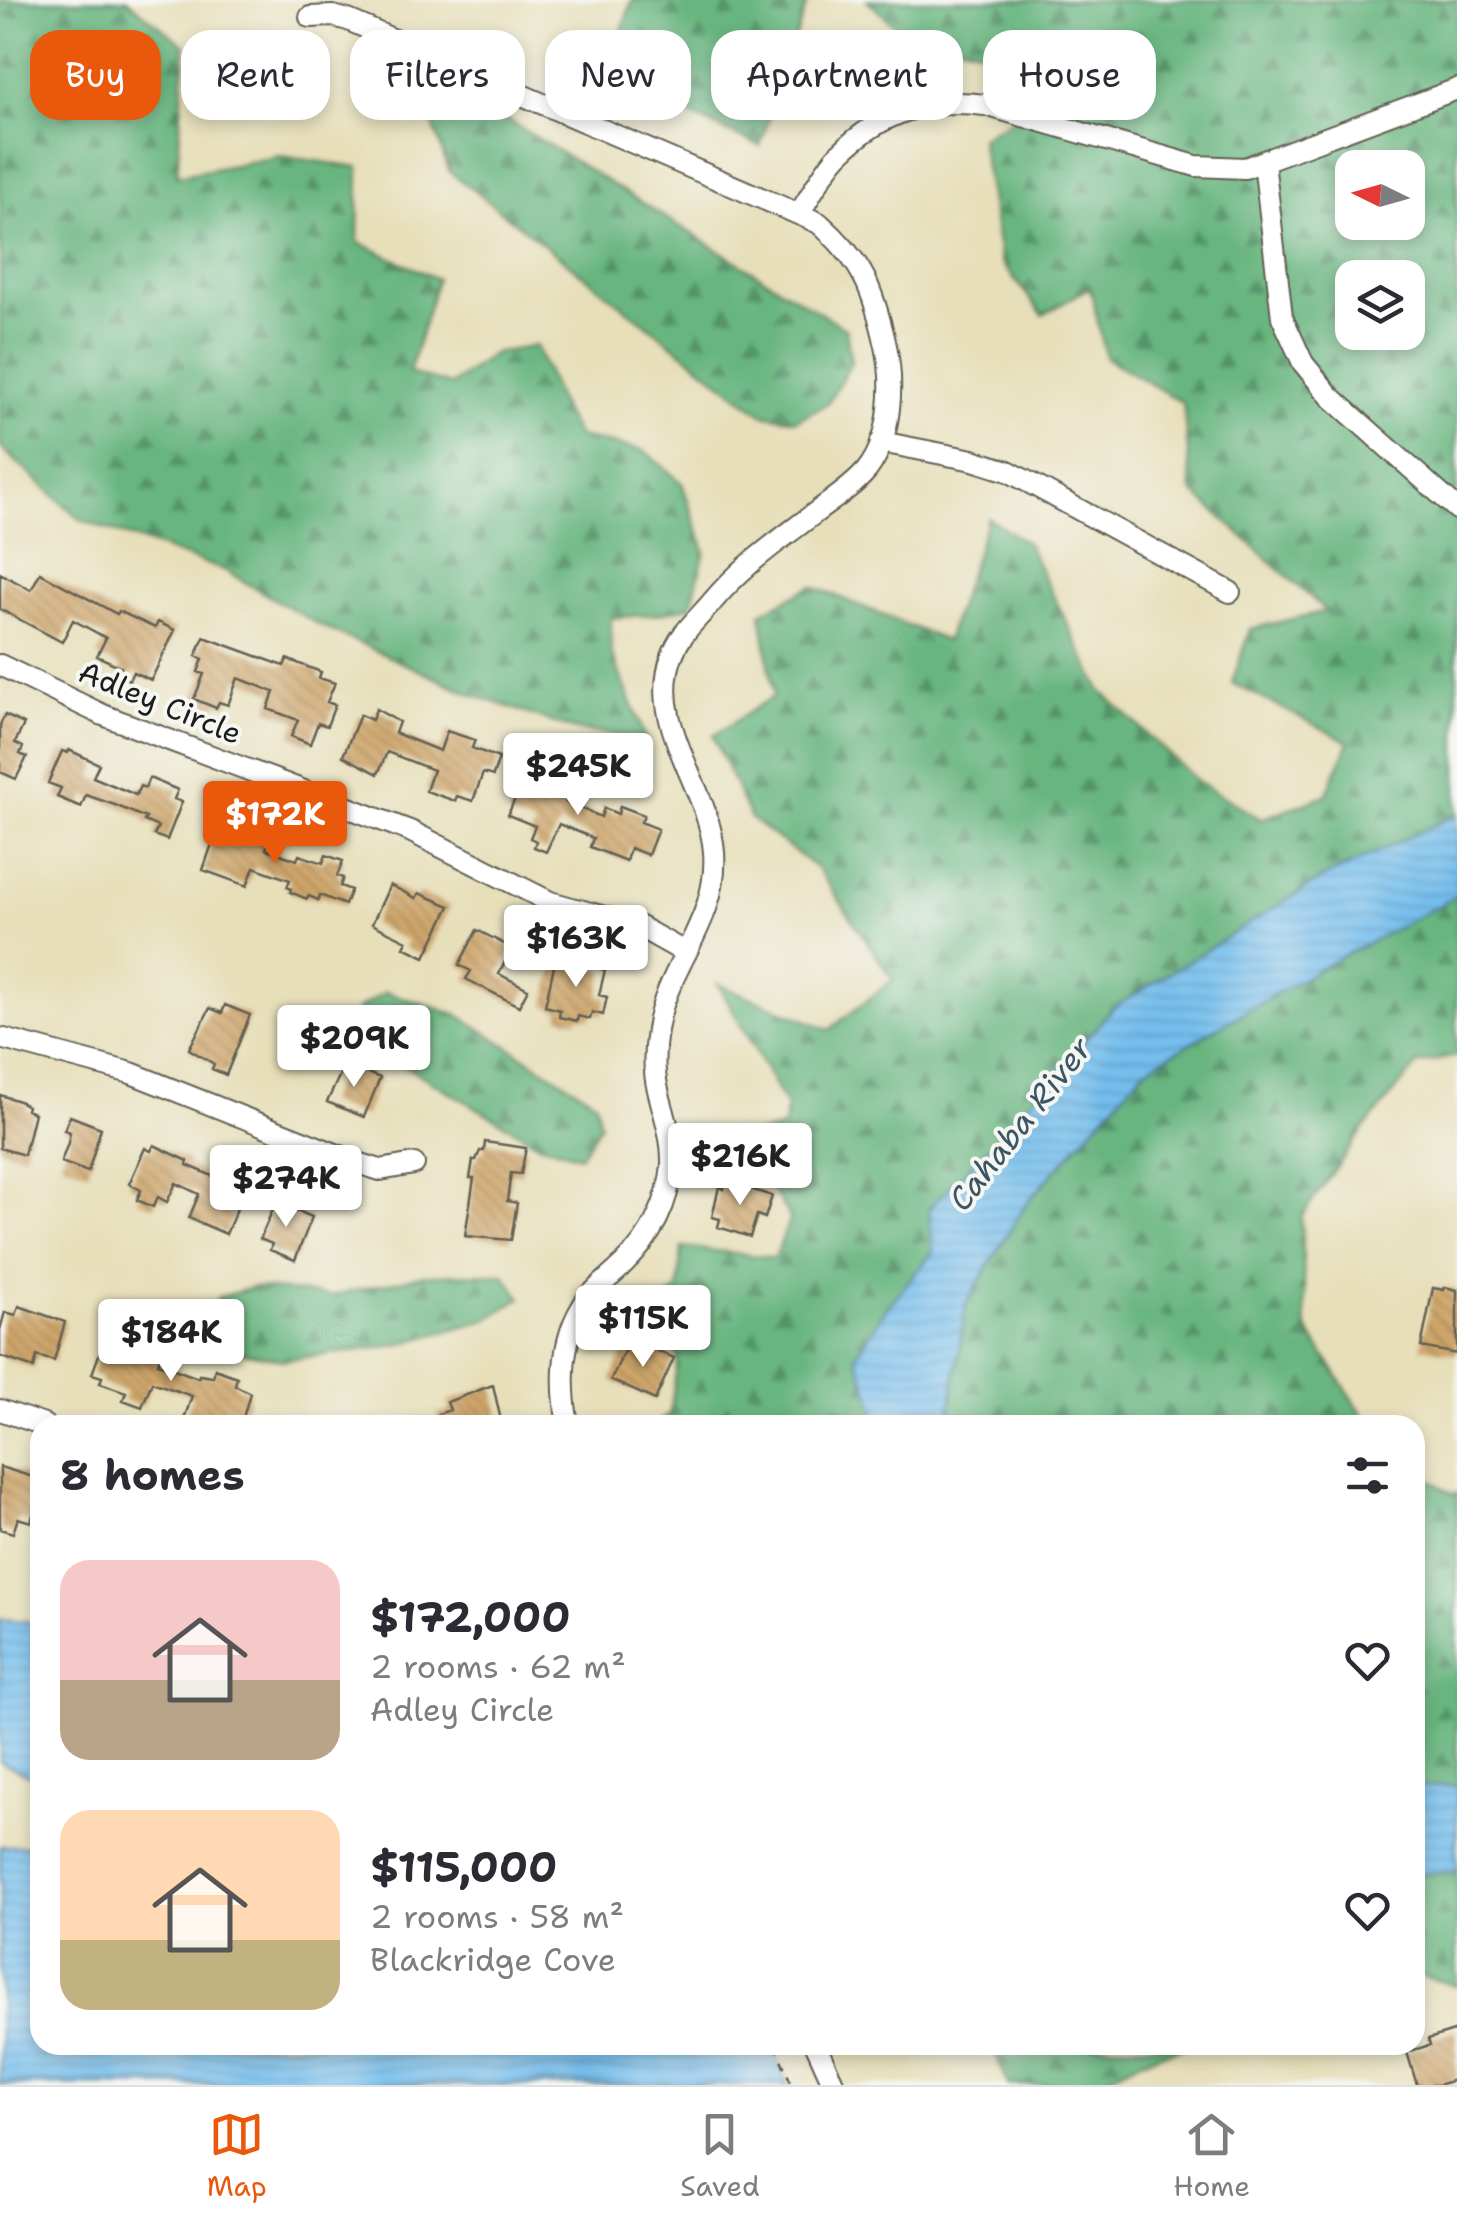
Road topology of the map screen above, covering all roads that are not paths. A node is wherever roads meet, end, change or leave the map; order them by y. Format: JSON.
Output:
{"nodes":[{"id":1,"x":310,"y":17,"type":"dead end"},
{"id":2,"x":1457,"y":89,"type":"edge"},
{"id":3,"x":1264,"y":162,"type":"junction"},
{"id":4,"x":800,"y":212,"type":"junction"},
{"id":5,"x":881,"y":442,"type":"junction"},
{"id":6,"x":1457,"y":509,"type":"edge"},
{"id":7,"x":1230,"y":592,"type":"dead end"},
{"id":8,"x":0,"y":665,"type":"edge"},
{"id":9,"x":686,"y":954,"type":"junction"},
{"id":10,"x":0,"y":1038,"type":"edge"},
{"id":11,"x":414,"y":1164,"type":"dead end"},
{"id":12,"x":0,"y":1410,"type":"edge"},
{"id":13,"x":567,"y":1415,"type":"edge"},
{"id":14,"x":30,"y":1420,"type":"edge"},
{"id":15,"x":820,"y":2055,"type":"edge"},
{"id":16,"x":834,"y":2085,"type":"edge"}],
"edges":[{"from":1,"to":4,"type":"street"},
{"from":2,"to":3,"type":"street"},
{"from":3,"to":4,"type":"street"},
{"from":3,"to":6,"type":"street"},
{"from":4,"to":5,"type":"street"},
{"from":5,"to":7,"type":"street"},
{"from":5,"to":9,"type":"street"},
{"from":8,"to":9,"type":"street","name":"Adley Circle"},
{"from":9,"to":13,"type":"street"},
{"from":10,"to":11,"type":"street"},
{"from":12,"to":14,"type":"street"},
{"from":15,"to":16,"type":"street"}]}
